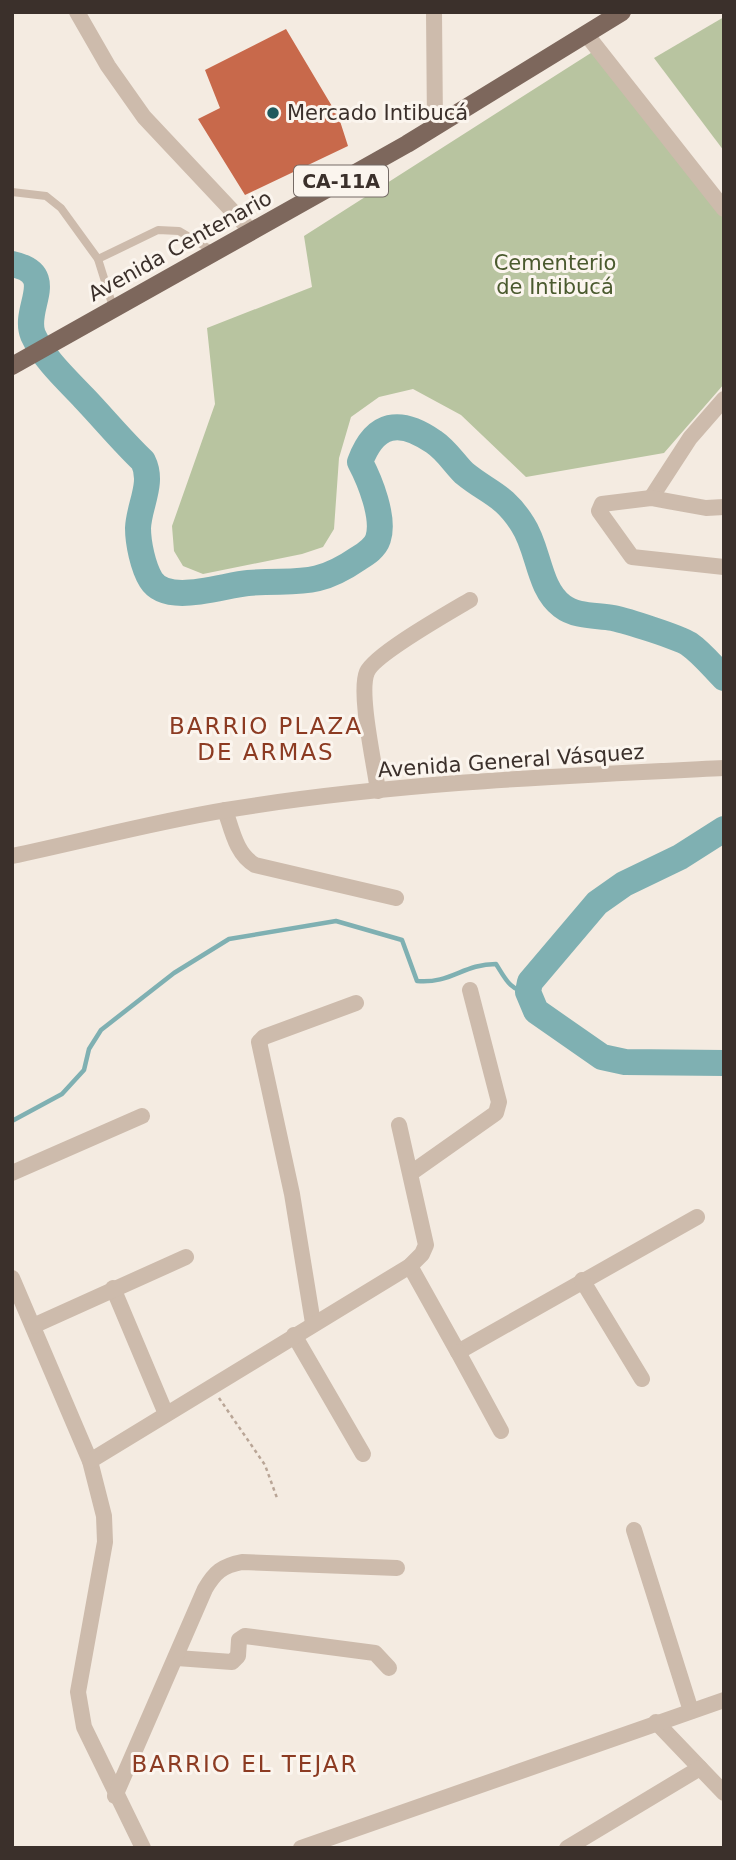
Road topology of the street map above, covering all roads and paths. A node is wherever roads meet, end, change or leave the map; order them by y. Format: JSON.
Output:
{"nodes":[{"id":1,"x":77,"y":12,"type":"edge"},
{"id":2,"x":434,"y":12,"type":"edge"},
{"id":3,"x":622,"y":12,"type":"edge"},
{"id":4,"x":586,"y":34,"type":"junction"},
{"id":5,"x":435,"y":127,"type":"junction"},
{"id":6,"x":12,"y":192,"type":"edge"},
{"id":7,"x":724,"y":209,"type":"edge"},
{"id":8,"x":252,"y":232,"type":"junction"},
{"id":9,"x":215,"y":252,"type":"junction"},
{"id":10,"x":99,"y":259,"type":"junction"},
{"id":11,"x":114,"y":310,"type":"junction"},
{"id":12,"x":17,"y":363,"type":"edge"},
{"id":13,"x":722,"y":407,"type":"edge"},
{"id":14,"x":651,"y":498,"type":"junction"},
{"id":15,"x":724,"y":507,"type":"edge"},
{"id":16,"x":724,"y":567,"type":"edge"},
{"id":17,"x":470,"y":600,"type":"dead end"},
{"id":18,"x":724,"y":768,"type":"edge"},
{"id":19,"x":378,"y":791,"type":"junction"},
{"id":20,"x":225,"y":810,"type":"junction"},
{"id":21,"x":12,"y":856,"type":"edge"},
{"id":22,"x":396,"y":898,"type":"dead end"},
{"id":23,"x":470,"y":990,"type":"dead end"},
{"id":24,"x":356,"y":1003,"type":"dead end"},
{"id":25,"x":142,"y":1116,"type":"dead end"},
{"id":26,"x":399,"y":1125,"type":"dead end"},
{"id":27,"x":12,"y":1173,"type":"edge"},
{"id":28,"x":411,"y":1173,"type":"junction"},
{"id":29,"x":698,"y":1217,"type":"dead end"},
{"id":30,"x":186,"y":1257,"type":"dead end"},
{"id":31,"x":410,"y":1266,"type":"junction"},
{"id":32,"x":12,"y":1278,"type":"edge"},
{"id":33,"x":582,"y":1280,"type":"junction"},
{"id":34,"x":113,"y":1288,"type":"junction"},
{"id":35,"x":313,"y":1324,"type":"junction"},
{"id":36,"x":33,"y":1326,"type":"junction"},
{"id":37,"x":294,"y":1335,"type":"junction"},
{"id":38,"x":458,"y":1352,"type":"junction"},
{"id":39,"x":642,"y":1379,"type":"dead end"},
{"id":40,"x":211,"y":1387,"type":"junction"},
{"id":41,"x":166,"y":1414,"type":"junction"},
{"id":42,"x":500,"y":1431,"type":"dead end"},
{"id":43,"x":363,"y":1454,"type":"dead end"},
{"id":44,"x":90,"y":1461,"type":"junction"},
{"id":45,"x":276,"y":1498,"type":"dead end"},
{"id":46,"x":634,"y":1530,"type":"dead end"},
{"id":47,"x":397,"y":1568,"type":"dead end"},
{"id":48,"x":177,"y":1658,"type":"junction"},
{"id":49,"x":389,"y":1668,"type":"dead end"},
{"id":50,"x":724,"y":1700,"type":"edge"},
{"id":51,"x":691,"y":1711,"type":"junction"},
{"id":52,"x":656,"y":1722,"type":"junction"},
{"id":53,"x":700,"y":1768,"type":"junction"},
{"id":54,"x":724,"y":1793,"type":"edge"},
{"id":55,"x":115,"y":1796,"type":"junction"},
{"id":56,"x":143,"y":1848,"type":"edge"},
{"id":57,"x":300,"y":1848,"type":"edge"},
{"id":58,"x":567,"y":1848,"type":"edge"}],
"edges":[{"from":1,"to":8,"type":"street"},
{"from":2,"to":5,"type":"street"},
{"from":3,"to":4,"type":"main road","name":"Avenida Centenario","number":"CA-11A"},
{"from":4,"to":5,"type":"main road","name":"Avenida Centenario","number":"CA-11A"},
{"from":4,"to":7,"type":"street"},
{"from":5,"to":8,"type":"main road","name":"Avenida Centenario","number":"CA-11A"},
{"from":6,"to":10,"type":"lane"},
{"from":8,"to":9,"type":"main road","name":"Avenida Centenario","number":"CA-11A"},
{"from":9,"to":10,"type":"lane"},
{"from":9,"to":11,"type":"main road","name":"Avenida Centenario","number":"CA-11A"},
{"from":10,"to":11,"type":"lane"},
{"from":11,"to":12,"type":"main road","name":"Avenida Centenario","number":"CA-11A"},
{"from":13,"to":14,"type":"street"},
{"from":14,"to":15,"type":"street"},
{"from":14,"to":16,"type":"street"},
{"from":17,"to":19,"type":"street"},
{"from":18,"to":19,"type":"street","name":"Avenida General Vásquez"},
{"from":19,"to":20,"type":"street","name":"Avenida General Vásquez"},
{"from":20,"to":21,"type":"street","name":"Avenida General Vásquez"},
{"from":20,"to":22,"type":"street"},
{"from":23,"to":28,"type":"street"},
{"from":24,"to":35,"type":"street"},
{"from":25,"to":27,"type":"street"},
{"from":26,"to":28,"type":"street"},
{"from":28,"to":31,"type":"street"},
{"from":29,"to":33,"type":"street"},
{"from":30,"to":34,"type":"street"},
{"from":31,"to":35,"type":"street"},
{"from":31,"to":38,"type":"street"},
{"from":32,"to":36,"type":"street"},
{"from":33,"to":38,"type":"street"},
{"from":33,"to":39,"type":"street"},
{"from":34,"to":36,"type":"street"},
{"from":34,"to":41,"type":"street"},
{"from":35,"to":37,"type":"street"},
{"from":36,"to":44,"type":"street"},
{"from":37,"to":40,"type":"street"},
{"from":37,"to":43,"type":"street"},
{"from":38,"to":42,"type":"street"},
{"from":40,"to":41,"type":"street"},
{"from":40,"to":45,"type":"path"},
{"from":41,"to":44,"type":"street"},
{"from":44,"to":55,"type":"street"},
{"from":46,"to":51,"type":"street"},
{"from":47,"to":48,"type":"street"},
{"from":48,"to":49,"type":"street"},
{"from":48,"to":55,"type":"street"},
{"from":50,"to":51,"type":"street"},
{"from":51,"to":52,"type":"street"},
{"from":52,"to":53,"type":"street"},
{"from":52,"to":57,"type":"street"},
{"from":53,"to":54,"type":"street"},
{"from":53,"to":58,"type":"street"},
{"from":55,"to":56,"type":"street"}]}
